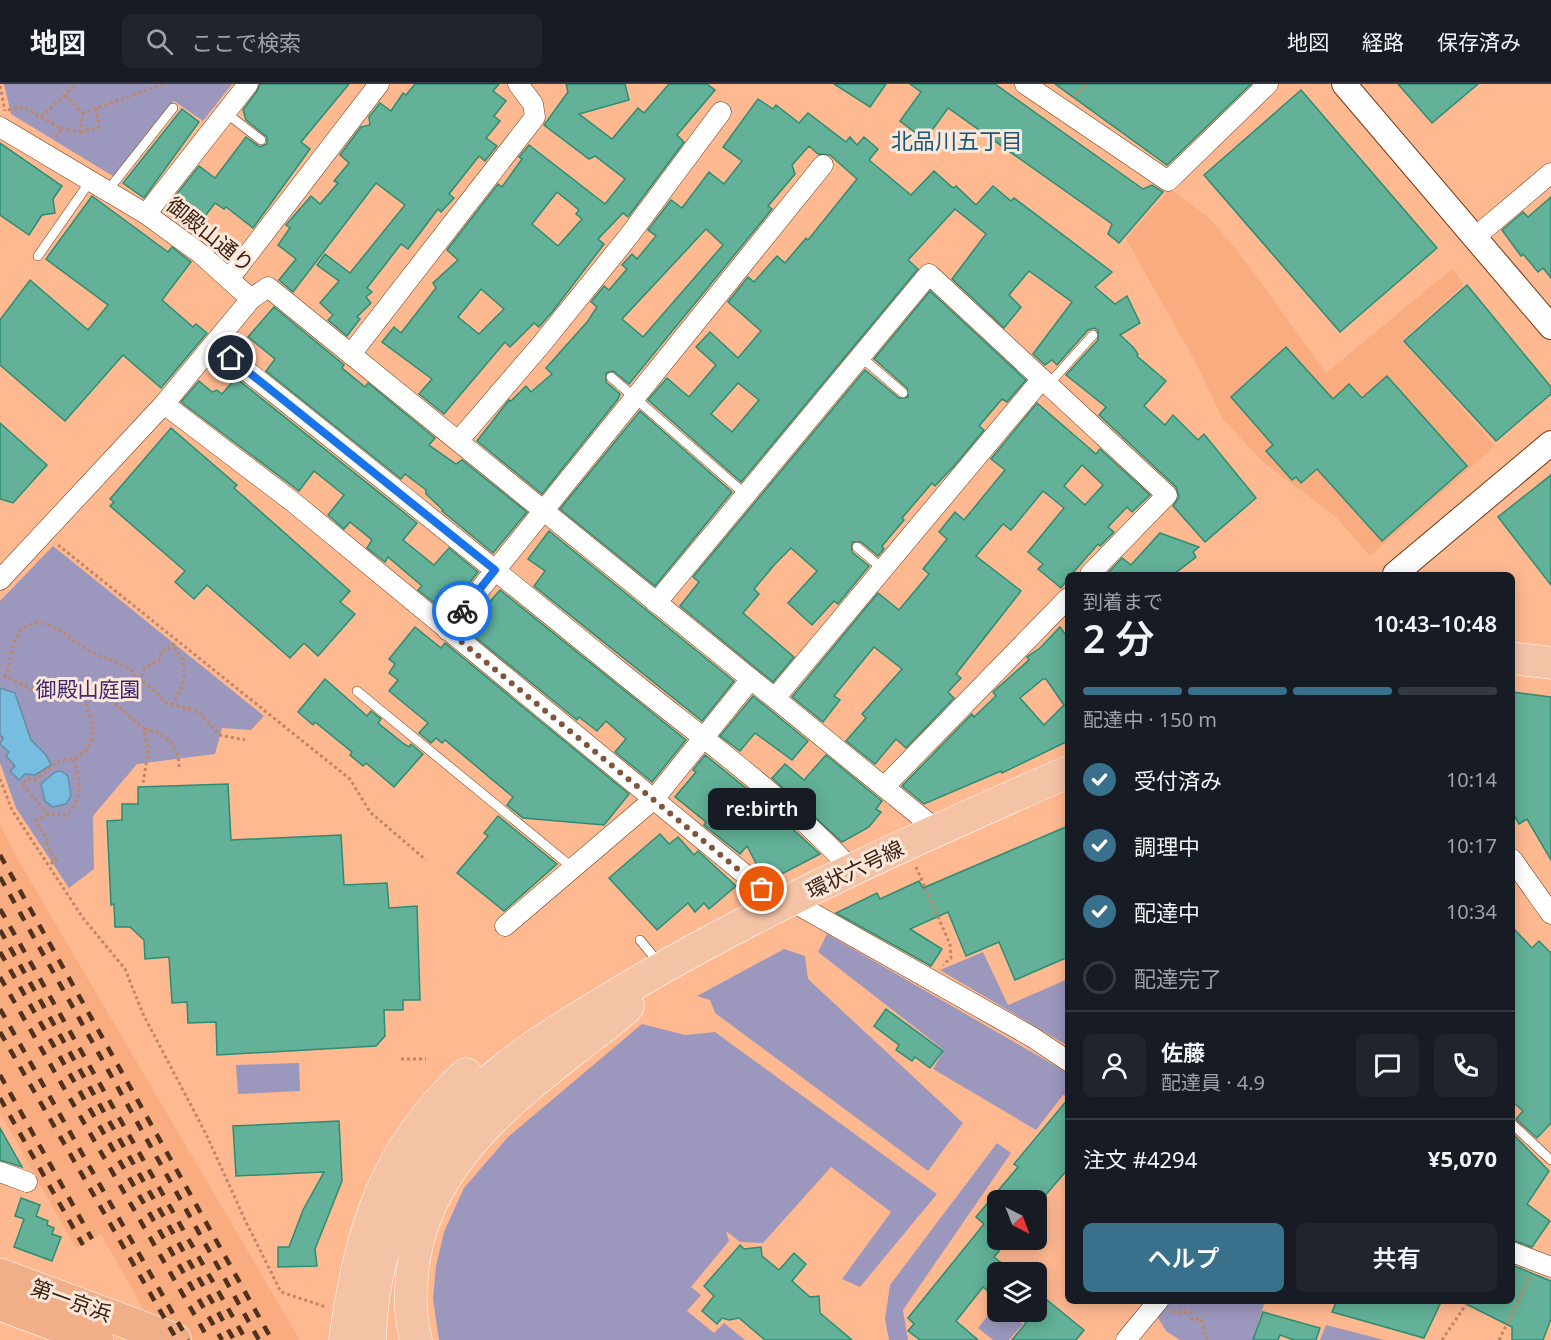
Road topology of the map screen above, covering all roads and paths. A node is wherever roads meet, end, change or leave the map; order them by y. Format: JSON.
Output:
{"nodes":[{"id":1,"x":76,"y":84,"type":"edge"},
{"id":2,"x":163,"y":84,"type":"edge"},
{"id":3,"x":248,"y":84,"type":"edge"},
{"id":4,"x":379,"y":84,"type":"edge"},
{"id":5,"x":518,"y":84,"type":"edge"},
{"id":6,"x":1025,"y":84,"type":"edge"},
{"id":7,"x":1087,"y":84,"type":"edge"},
{"id":8,"x":1268,"y":84,"type":"edge"},
{"id":9,"x":1344,"y":84,"type":"edge"},
{"id":10,"x":65,"y":95,"type":"junction"},
{"id":11,"x":1068,"y":104,"type":"dead end"},
{"id":12,"x":96,"y":108,"type":"junction"},
{"id":13,"x":173,"y":108,"type":"dead end"},
{"id":14,"x":83,"y":112,"type":"junction"},
{"id":15,"x":721,"y":112,"type":"dead end"},
{"id":16,"x":226,"y":113,"type":"junction"},
{"id":17,"x":41,"y":117,"type":"junction"},
{"id":18,"x":2,"y":119,"type":"edge"},
{"id":19,"x":61,"y":128,"type":"junction"},
{"id":20,"x":80,"y":132,"type":"junction"},
{"id":21,"x":261,"y":140,"type":"dead end"},
{"id":22,"x":52,"y":144,"type":"dead end"},
{"id":23,"x":823,"y":165,"type":"dead end"},
{"id":24,"x":1551,"y":173,"type":"edge"},
{"id":25,"x":100,"y":185,"type":"junction"},
{"id":26,"x":146,"y":214,"type":"junction"},
{"id":27,"x":1474,"y":238,"type":"junction"},
{"id":28,"x":38,"y":256,"type":"dead end"},
{"id":29,"x":229,"y":279,"type":"junction"},
{"id":30,"x":251,"y":299,"type":"junction"},
{"id":31,"x":1551,"y":327,"type":"edge"},
{"id":32,"x":1093,"y":335,"type":"dead end"},
{"id":33,"x":214,"y":345,"type":"junction"},
{"id":34,"x":351,"y":354,"type":"junction"},
{"id":35,"x":861,"y":357,"type":"junction"},
{"id":36,"x":611,"y":377,"type":"dead end"},
{"id":37,"x":1045,"y":382,"type":"junction"},
{"id":38,"x":903,"y":393,"type":"dead end"},
{"id":39,"x":634,"y":398,"type":"junction"},
{"id":40,"x":164,"y":404,"type":"junction"},
{"id":41,"x":459,"y":440,"type":"junction"},
{"id":42,"x":1551,"y":443,"type":"edge"},
{"id":43,"x":746,"y":495,"type":"junction"},
{"id":44,"x":543,"y":510,"type":"junction"},
{"id":45,"x":51,"y":540,"type":"dead end"},
{"id":46,"x":857,"y":547,"type":"dead end"},
{"id":47,"x":883,"y":569,"type":"junction"},
{"id":48,"x":495,"y":570,"type":"junction"},
{"id":49,"x":1092,"y":572,"type":"edge"},
{"id":50,"x":1397,"y":572,"type":"edge"},
{"id":51,"x":0,"y":580,"type":"edge"},
{"id":52,"x":1065,"y":601,"type":"edge"},
{"id":53,"x":656,"y":603,"type":"junction"},
{"id":54,"x":447,"y":630,"type":"junction"},
{"id":55,"x":177,"y":640,"type":"junction"},
{"id":56,"x":172,"y":646,"type":"junction"},
{"id":57,"x":1515,"y":658,"type":"edge"},
{"id":58,"x":1551,"y":663,"type":"edge"},
{"id":59,"x":751,"y":678,"type":"junction"},
{"id":60,"x":135,"y":681,"type":"junction"},
{"id":61,"x":141,"y":682,"type":"junction"},
{"id":62,"x":79,"y":689,"type":"junction"},
{"id":63,"x":357,"y":691,"type":"dead end"},
{"id":64,"x":103,"y":693,"type":"junction"},
{"id":65,"x":775,"y":698,"type":"junction"},
{"id":66,"x":172,"y":705,"type":"junction"},
{"id":67,"x":144,"y":729,"type":"junction"},
{"id":68,"x":703,"y":739,"type":"junction"},
{"id":69,"x":245,"y":740,"type":"dead end"},
{"id":70,"x":74,"y":759,"type":"junction"},
{"id":71,"x":179,"y":767,"type":"dead end"},
{"id":72,"x":1065,"y":773,"type":"edge"},
{"id":73,"x":0,"y":779,"type":"edge"},
{"id":74,"x":143,"y":783,"type":"dead end"},
{"id":75,"x":884,"y":787,"type":"junction"},
{"id":76,"x":654,"y":799,"type":"junction"},
{"id":77,"x":48,"y":814,"type":"junction"},
{"id":78,"x":937,"y":830,"type":"junction"},
{"id":79,"x":426,"y":860,"type":"dead end"},
{"id":80,"x":1515,"y":863,"type":"edge"},
{"id":81,"x":48,"y":865,"type":"junction"},
{"id":82,"x":916,"y":867,"type":"dead end"},
{"id":83,"x":574,"y":868,"type":"junction"},
{"id":84,"x":853,"y":871,"type":"junction"},
{"id":85,"x":787,"y":903,"type":"junction"},
{"id":86,"x":1551,"y":914,"type":"edge"},
{"id":87,"x":506,"y":926,"type":"dead end"},
{"id":88,"x":640,"y":940,"type":"dead end"},
{"id":89,"x":939,"y":968,"type":"dead end"},
{"id":90,"x":654,"y":972,"type":"junction"},
{"id":91,"x":401,"y":1059,"type":"dead end"},
{"id":92,"x":426,"y":1059,"type":"dead end"},
{"id":93,"x":1065,"y":1059,"type":"edge"},
{"id":94,"x":1515,"y":1127,"type":"edge"},
{"id":95,"x":1551,"y":1160,"type":"edge"},
{"id":96,"x":0,"y":1172,"type":"edge"},
{"id":97,"x":27,"y":1182,"type":"dead end"},
{"id":98,"x":1515,"y":1253,"type":"edge"},
{"id":99,"x":1544,"y":1264,"type":"edge"},
{"id":100,"x":0,"y":1275,"type":"edge"},
{"id":101,"x":0,"y":1304,"type":"edge"},
{"id":102,"x":1166,"y":1304,"type":"edge"},
{"id":103,"x":1466,"y":1304,"type":"edge"},
{"id":104,"x":328,"y":1308,"type":"dead end"},
{"id":105,"x":1203,"y":1314,"type":"dead end"},
{"id":106,"x":1201,"y":1319,"type":"junction"},
{"id":107,"x":136,"y":1335,"type":"edge"},
{"id":108,"x":415,"y":1339,"type":"edge"},
{"id":109,"x":345,"y":1340,"type":"edge"},
{"id":110,"x":370,"y":1340,"type":"edge"},
{"id":111,"x":1126,"y":1340,"type":"edge"},
{"id":112,"x":1207,"y":1340,"type":"edge"},
{"id":113,"x":1442,"y":1340,"type":"edge"},
{"id":114,"x":1499,"y":1340,"type":"edge"}],
"edges":[{"from":1,"to":10,"type":"path"},
{"from":2,"to":12,"type":"path"},
{"from":3,"to":16,"type":"street"},
{"from":4,"to":29,"type":"street"},
{"from":5,"to":34,"type":"street"},
{"from":6,"to":8,"type":"street"},
{"from":7,"to":11,"type":"path"},
{"from":9,"to":27,"type":"street"},
{"from":10,"to":14,"type":"path"},
{"from":10,"to":17,"type":"path"},
{"from":12,"to":14,"type":"path"},
{"from":12,"to":20,"type":"path"},
{"from":13,"to":25,"type":"lane"},
{"from":14,"to":20,"type":"path"},
{"from":15,"to":41,"type":"street"},
{"from":16,"to":21,"type":"lane"},
{"from":16,"to":26,"type":"street"},
{"from":17,"to":18,"type":"path"},
{"from":17,"to":19,"type":"path"},
{"from":18,"to":25,"type":"street","name":"御殿山通り"},
{"from":19,"to":20,"type":"path"},
{"from":19,"to":22,"type":"path"},
{"from":23,"to":39,"type":"street"},
{"from":24,"to":27,"type":"street"},
{"from":25,"to":26,"type":"street","name":"御殿山通り"},
{"from":25,"to":28,"type":"lane"},
{"from":26,"to":29,"type":"street","name":"御殿山通り"},
{"from":27,"to":31,"type":"street"},
{"from":29,"to":30,"type":"street","name":"御殿山通り"},
{"from":30,"to":33,"type":"street","name":"御殿山通り"},
{"from":30,"to":34,"type":"street"},
{"from":32,"to":37,"type":"lane"},
{"from":33,"to":40,"type":"street","name":"御殿山通り"},
{"from":33,"to":48,"type":"street"},
{"from":34,"to":41,"type":"street"},
{"from":35,"to":37,"type":"street"},
{"from":35,"to":38,"type":"lane"},
{"from":35,"to":43,"type":"street"},
{"from":36,"to":39,"type":"lane"},
{"from":37,"to":47,"type":"street"},
{"from":37,"to":49,"type":"street"},
{"from":39,"to":43,"type":"lane"},
{"from":39,"to":44,"type":"street"},
{"from":40,"to":51,"type":"street","name":"御殿山通り"},
{"from":40,"to":54,"type":"street"},
{"from":41,"to":44,"type":"street"},
{"from":42,"to":50,"type":"street"},
{"from":43,"to":53,"type":"street"},
{"from":44,"to":48,"type":"street"},
{"from":44,"to":53,"type":"street"},
{"from":45,"to":55,"type":"path"},
{"from":46,"to":47,"type":"lane"},
{"from":47,"to":65,"type":"street"},
{"from":48,"to":54,"type":"street"},
{"from":48,"to":68,"type":"street"},
{"from":52,"to":75,"type":"street"},
{"from":53,"to":59,"type":"street"},
{"from":54,"to":76,"type":"street"},
{"from":55,"to":56,"type":"path"},
{"from":55,"to":79,"type":"path"},
{"from":56,"to":61,"type":"path"},
{"from":56,"to":66,"type":"path"},
{"from":57,"to":58,"type":"main road"},
{"from":59,"to":65,"type":"street"},
{"from":59,"to":68,"type":"street"},
{"from":60,"to":61,"type":"path"},
{"from":60,"to":62,"type":"path"},
{"from":60,"to":64,"type":"path"},
{"from":61,"to":66,"type":"path"},
{"from":62,"to":64,"type":"path"},
{"from":62,"to":70,"type":"path"},
{"from":63,"to":83,"type":"lane"},
{"from":64,"to":67,"type":"path"},
{"from":65,"to":75,"type":"street"},
{"from":66,"to":69,"type":"path"},
{"from":67,"to":71,"type":"path"},
{"from":67,"to":74,"type":"path"},
{"from":68,"to":76,"type":"street"},
{"from":68,"to":84,"type":"street"},
{"from":70,"to":77,"type":"path"},
{"from":70,"to":77,"type":"path"},
{"from":72,"to":78,"type":"main road","name":"環状六号線"},
{"from":73,"to":81,"type":"path"},
{"from":75,"to":78,"type":"street"},
{"from":76,"to":83,"type":"street"},
{"from":76,"to":85,"type":"street"},
{"from":77,"to":81,"type":"path"},
{"from":78,"to":84,"type":"main road","name":"環状六号線"},
{"from":80,"to":86,"type":"street"},
{"from":81,"to":104,"type":"path"},
{"from":82,"to":89,"type":"path"},
{"from":83,"to":87,"type":"street"},
{"from":84,"to":85,"type":"main road","name":"環状六号線"},
{"from":85,"to":90,"type":"main road","name":"環状六号線"},
{"from":85,"to":93,"type":"street"},
{"from":88,"to":90,"type":"lane"},
{"from":90,"to":108,"type":"main road"},
{"from":90,"to":109,"type":"main road"},
{"from":90,"to":110,"type":"main road","name":"環状六号線"},
{"from":91,"to":92,"type":"path"},
{"from":94,"to":95,"type":"lane"},
{"from":96,"to":97,"type":"street"},
{"from":98,"to":99,"type":"street"},
{"from":99,"to":114,"type":"path"},
{"from":100,"to":107,"type":"highway","name":"第一京浜"},
{"from":101,"to":107,"type":"highway","name":"第一京浜"},
{"from":102,"to":106,"type":"path"},
{"from":102,"to":111,"type":"street"},
{"from":103,"to":113,"type":"path"},
{"from":105,"to":106,"type":"path"},
{"from":106,"to":112,"type":"path"}]}
